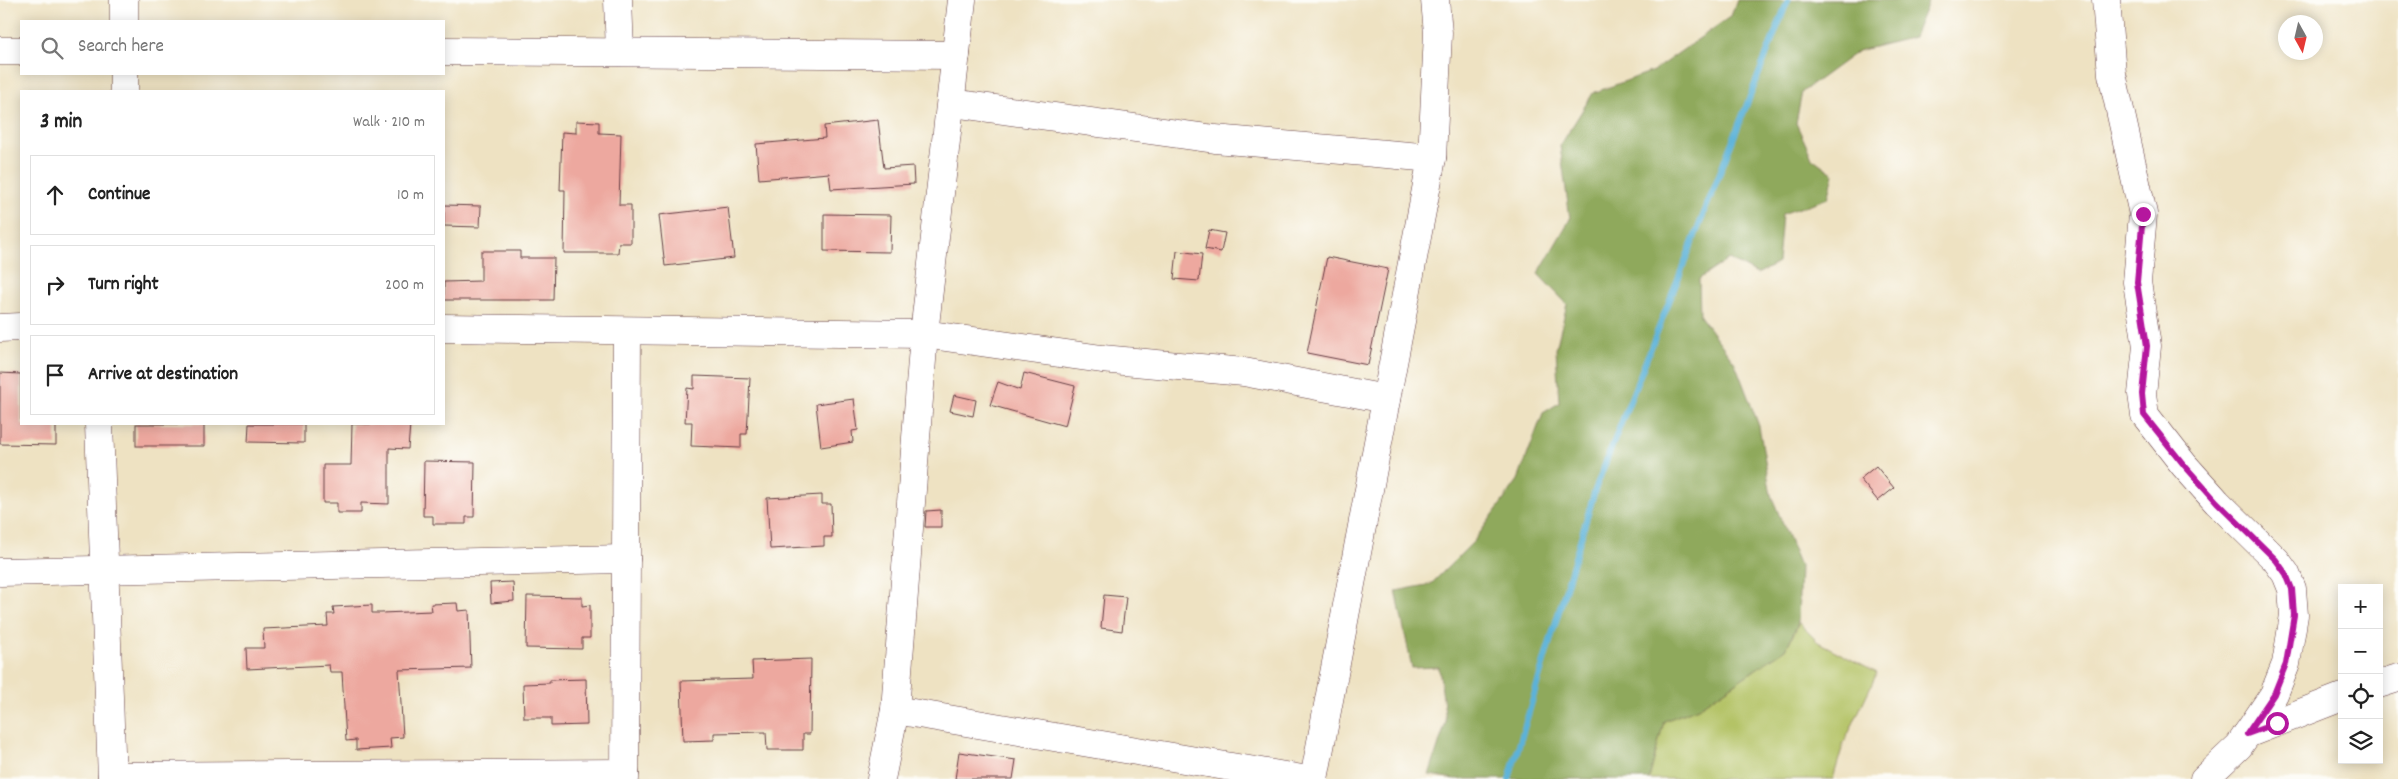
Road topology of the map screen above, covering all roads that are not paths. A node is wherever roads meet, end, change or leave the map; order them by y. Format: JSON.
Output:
{"nodes":[{"id":1,"x":124,"y":0,"type":"edge"},
{"id":2,"x":618,"y":0,"type":"edge"},
{"id":3,"x":962,"y":0,"type":"edge"},
{"id":4,"x":1436,"y":0,"type":"edge"},
{"id":5,"x":2106,"y":0,"type":"edge"},
{"id":6,"x":124,"y":20,"type":"edge"},
{"id":7,"x":20,"y":50,"type":"edge"},
{"id":8,"x":0,"y":51,"type":"edge"},
{"id":9,"x":445,"y":51,"type":"edge"},
{"id":10,"x":620,"y":52,"type":"junction"},
{"id":11,"x":956,"y":55,"type":"junction"},
{"id":12,"x":124,"y":75,"type":"edge"},
{"id":13,"x":124,"y":90,"type":"edge"},
{"id":14,"x":952,"y":103,"type":"junction"},
{"id":15,"x":1432,"y":158,"type":"junction"},
{"id":16,"x":20,"y":327,"type":"edge"},
{"id":17,"x":0,"y":328,"type":"edge"},
{"id":18,"x":445,"y":328,"type":"edge"},
{"id":19,"x":627,"y":331,"type":"junction"},
{"id":20,"x":924,"y":334,"type":"junction"},
{"id":21,"x":1386,"y":400,"type":"junction"},
{"id":22,"x":99,"y":425,"type":"edge"},
{"id":23,"x":626,"y":560,"type":"junction"},
{"id":24,"x":104,"y":569,"type":"junction"},
{"id":25,"x":0,"y":572,"type":"edge"},
{"id":26,"x":2398,"y":678,"type":"edge"},
{"id":27,"x":2383,"y":683,"type":"edge"},
{"id":28,"x":2338,"y":699,"type":"edge"},
{"id":29,"x":894,"y":710,"type":"junction"},
{"id":30,"x":2247,"y":734,"type":"junction"},
{"id":31,"x":625,"y":776,"type":"edge"},
{"id":32,"x":112,"y":777,"type":"edge"},
{"id":33,"x":881,"y":779,"type":"edge"},
{"id":34,"x":1302,"y":779,"type":"edge"},
{"id":35,"x":1314,"y":779,"type":"edge"},
{"id":36,"x":2204,"y":779,"type":"edge"}],
"edges":[{"from":1,"to":6,"type":"street"},
{"from":2,"to":10,"type":"street"},
{"from":3,"to":11,"type":"street"},
{"from":4,"to":15,"type":"street"},
{"from":5,"to":30,"type":"street"},
{"from":7,"to":8,"type":"street"},
{"from":9,"to":10,"type":"street"},
{"from":10,"to":11,"type":"street"},
{"from":11,"to":14,"type":"street"},
{"from":12,"to":13,"type":"street"},
{"from":14,"to":15,"type":"street"},
{"from":14,"to":20,"type":"street"},
{"from":15,"to":21,"type":"street"},
{"from":16,"to":17,"type":"street"},
{"from":18,"to":19,"type":"street"},
{"from":19,"to":20,"type":"street"},
{"from":19,"to":23,"type":"street"},
{"from":20,"to":21,"type":"street"},
{"from":20,"to":29,"type":"street"},
{"from":21,"to":35,"type":"street"},
{"from":22,"to":24,"type":"street"},
{"from":23,"to":24,"type":"street"},
{"from":23,"to":31,"type":"street"},
{"from":24,"to":25,"type":"street"},
{"from":24,"to":32,"type":"street"},
{"from":26,"to":27,"type":"street"},
{"from":28,"to":30,"type":"street"},
{"from":29,"to":33,"type":"street"},
{"from":29,"to":34,"type":"street"},
{"from":30,"to":36,"type":"street"},
{"from":31,"to":32,"type":"street"}]}
